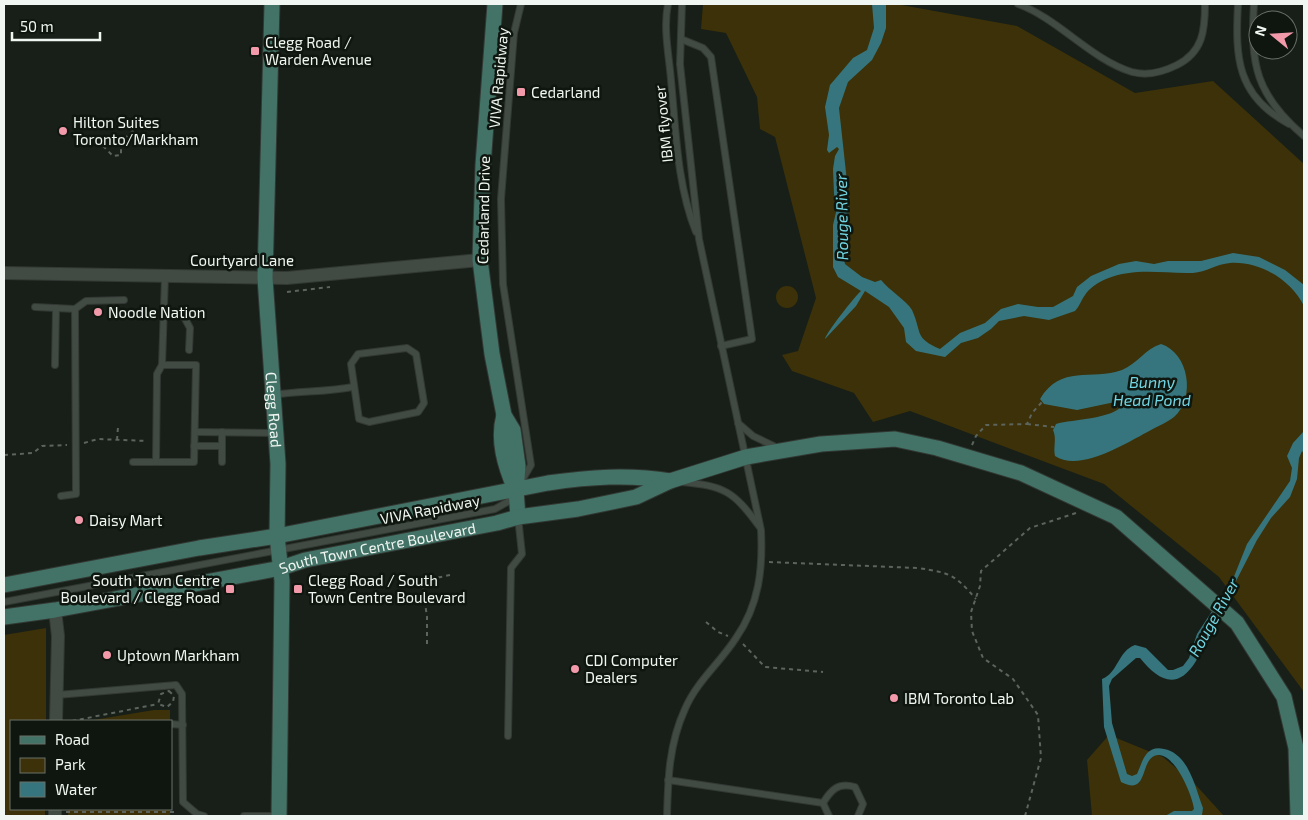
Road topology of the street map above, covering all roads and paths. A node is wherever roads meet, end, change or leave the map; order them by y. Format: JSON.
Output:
{"nodes":[{"id":1,"x":272,"y":4,"type":"edge"},
{"id":2,"x":496,"y":4,"type":"edge"},
{"id":3,"x":521,"y":4,"type":"edge"},
{"id":4,"x":668,"y":4,"type":"edge"},
{"id":5,"x":682,"y":4,"type":"edge"},
{"id":6,"x":1018,"y":4,"type":"edge"},
{"id":7,"x":1205,"y":4,"type":"edge"},
{"id":8,"x":1238,"y":4,"type":"edge"},
{"id":9,"x":1254,"y":4,"type":"edge"},
{"id":10,"x":682,"y":39,"type":"junction"},
{"id":11,"x":147,"y":118,"type":"dead end"},
{"id":12,"x":1293,"y":126,"type":"junction"},
{"id":13,"x":114,"y":136,"type":"dead end"},
{"id":14,"x":1304,"y":136,"type":"edge"},
{"id":15,"x":121,"y":142,"type":"junction"},
{"id":16,"x":103,"y":146,"type":"dead end"},
{"id":17,"x":699,"y":239,"type":"junction"},
{"id":18,"x":480,"y":260,"type":"junction"},
{"id":19,"x":4,"y":273,"type":"edge"},
{"id":20,"x":165,"y":276,"type":"junction"},
{"id":21,"x":265,"y":278,"type":"junction"},
{"id":22,"x":124,"y":300,"type":"dead end"},
{"id":23,"x":35,"y":307,"type":"dead end"},
{"id":24,"x":56,"y":308,"type":"junction"},
{"id":25,"x":75,"y":309,"type":"junction"},
{"id":26,"x":164,"y":314,"type":"junction"},
{"id":27,"x":721,"y":346,"type":"junction"},
{"id":28,"x":189,"y":350,"type":"dead end"},
{"id":29,"x":55,"y":365,"type":"dead end"},
{"id":30,"x":162,"y":365,"type":"junction"},
{"id":31,"x":353,"y":387,"type":"junction"},
{"id":32,"x":273,"y":395,"type":"junction"},
{"id":33,"x":1042,"y":402,"type":"dead end"},
{"id":34,"x":738,"y":423,"type":"junction"},
{"id":35,"x":1027,"y":424,"type":"junction"},
{"id":36,"x":118,"y":427,"type":"dead end"},
{"id":37,"x":1054,"y":427,"type":"dead end"},
{"id":38,"x":195,"y":432,"type":"junction"},
{"id":39,"x":222,"y":432,"type":"junction"},
{"id":40,"x":276,"y":432,"type":"junction"},
{"id":41,"x":117,"y":440,"type":"junction"},
{"id":42,"x":156,"y":442,"type":"junction"},
{"id":43,"x":76,"y":445,"type":"junction"},
{"id":44,"x":194,"y":446,"type":"junction"},
{"id":45,"x":222,"y":446,"type":"junction"},
{"id":46,"x":784,"y":450,"type":"junction"},
{"id":47,"x":4,"y":456,"type":"edge"},
{"id":48,"x":967,"y":456,"type":"junction"},
{"id":49,"x":746,"y":458,"type":"junction"},
{"id":50,"x":133,"y":462,"type":"dead end"},
{"id":51,"x":156,"y":462,"type":"junction"},
{"id":52,"x":222,"y":462,"type":"dead end"},
{"id":53,"x":604,"y":477,"type":"junction"},
{"id":54,"x":670,"y":481,"type":"junction"},
{"id":55,"x":516,"y":490,"type":"junction"},
{"id":56,"x":61,"y":496,"type":"dead end"},
{"id":57,"x":610,"y":502,"type":"junction"},
{"id":58,"x":1094,"y":507,"type":"junction"},
{"id":59,"x":518,"y":517,"type":"junction"},
{"id":60,"x":761,"y":530,"type":"junction"},
{"id":61,"x":277,"y":536,"type":"junction"},
{"id":62,"x":279,"y":552,"type":"junction"},
{"id":63,"x":763,"y":561,"type":"junction"},
{"id":64,"x":281,"y":568,"type":"junction"},
{"id":65,"x":450,"y":575,"type":"dead end"},
{"id":66,"x":4,"y":585,"type":"edge"},
{"id":67,"x":976,"y":599,"type":"junction"},
{"id":68,"x":4,"y":602,"type":"edge"},
{"id":69,"x":55,"y":610,"type":"junction"},
{"id":70,"x":4,"y":617,"type":"edge"},
{"id":71,"x":706,"y":622,"type":"dead end"},
{"id":72,"x":736,"y":639,"type":"junction"},
{"id":73,"x":427,"y":644,"type":"dead end"},
{"id":74,"x":823,"y":672,"type":"dead end"},
{"id":75,"x":57,"y":695,"type":"junction"},
{"id":76,"x":158,"y":704,"type":"junction"},
{"id":77,"x":56,"y":720,"type":"edge"},
{"id":78,"x":77,"y":720,"type":"edge"},
{"id":79,"x":172,"y":724,"type":"edge"},
{"id":80,"x":182,"y":725,"type":"junction"},
{"id":81,"x":508,"y":736,"type":"dead end"},
{"id":82,"x":668,"y":780,"type":"junction"},
{"id":83,"x":823,"y":803,"type":"junction"},
{"id":84,"x":105,"y":810,"type":"edge"},
{"id":85,"x":132,"y":810,"type":"edge"},
{"id":86,"x":59,"y":812,"type":"edge"},
{"id":87,"x":176,"y":812,"type":"dead end"},
{"id":88,"x":204,"y":816,"type":"edge"},
{"id":89,"x":244,"y":816,"type":"edge"},
{"id":90,"x":279,"y":816,"type":"edge"},
{"id":91,"x":667,"y":816,"type":"edge"},
{"id":92,"x":829,"y":816,"type":"edge"},
{"id":93,"x":858,"y":816,"type":"edge"},
{"id":94,"x":1025,"y":816,"type":"edge"},
{"id":95,"x":1298,"y":816,"type":"edge"}],
"edges":[{"from":1,"to":21,"type":"street","name":"Clegg Road"},
{"from":2,"to":18,"type":"street","name":"Cedarland Drive"},
{"from":3,"to":55,"type":"lane","name":"VIVA Rapidway"},
{"from":4,"to":17,"type":"lane","name":"IBM flyover"},
{"from":5,"to":10,"type":"lane"},
{"from":6,"to":7,"type":"lane"},
{"from":8,"to":12,"type":"lane"},
{"from":9,"to":12,"type":"lane"},
{"from":10,"to":17,"type":"lane"},
{"from":10,"to":27,"type":"lane"},
{"from":11,"to":15,"type":"path"},
{"from":12,"to":14,"type":"lane"},
{"from":13,"to":15,"type":"path"},
{"from":15,"to":16,"type":"path"},
{"from":17,"to":27,"type":"lane"},
{"from":18,"to":21,"type":"street","name":"Courtyard Lane"},
{"from":18,"to":55,"type":"street","name":"Cedarland Drive"},
{"from":19,"to":20,"type":"street","name":"Courtyard Lane"},
{"from":20,"to":21,"type":"street","name":"Courtyard Lane"},
{"from":20,"to":26,"type":"lane"},
{"from":21,"to":32,"type":"street","name":"Clegg Road"},
{"from":22,"to":25,"type":"lane"},
{"from":23,"to":24,"type":"lane"},
{"from":24,"to":25,"type":"lane"},
{"from":24,"to":29,"type":"lane"},
{"from":25,"to":43,"type":"lane"},
{"from":26,"to":28,"type":"lane"},
{"from":26,"to":30,"type":"lane"},
{"from":27,"to":34,"type":"lane"},
{"from":30,"to":38,"type":"lane"},
{"from":30,"to":42,"type":"lane"},
{"from":31,"to":31,"type":"lane"},
{"from":31,"to":32,"type":"lane"},
{"from":32,"to":40,"type":"street","name":"Clegg Road"},
{"from":33,"to":35,"type":"path"},
{"from":34,"to":46,"type":"lane"},
{"from":34,"to":49,"type":"lane"},
{"from":35,"to":37,"type":"path"},
{"from":35,"to":48,"type":"path"},
{"from":36,"to":41,"type":"path"},
{"from":38,"to":39,"type":"lane"},
{"from":38,"to":44,"type":"lane"},
{"from":39,"to":40,"type":"lane"},
{"from":39,"to":45,"type":"lane"},
{"from":40,"to":61,"type":"street","name":"Clegg Road"},
{"from":41,"to":42,"type":"path"},
{"from":41,"to":43,"type":"path"},
{"from":42,"to":51,"type":"lane"},
{"from":43,"to":47,"type":"path"},
{"from":43,"to":56,"type":"lane"},
{"from":44,"to":45,"type":"lane"},
{"from":44,"to":51,"type":"lane"},
{"from":45,"to":52,"type":"lane"},
{"from":46,"to":48,"type":"street","name":"South Town Centre Boulevard"},
{"from":46,"to":49,"type":"street","name":"South Town Centre Boulevard"},
{"from":48,"to":58,"type":"street","name":"South Town Centre Boulevard"},
{"from":49,"to":54,"type":"street","name":"South Town Centre Boulevard"},
{"from":49,"to":60,"type":"lane"},
{"from":50,"to":51,"type":"lane"},
{"from":53,"to":54,"type":"street","name":"South Town Centre Boulevard"},
{"from":53,"to":55,"type":"street","name":"South Town Centre Boulevard"},
{"from":53,"to":57,"type":"street"},
{"from":54,"to":57,"type":"street","name":"South Town Centre Boulevard"},
{"from":54,"to":60,"type":"lane"},
{"from":55,"to":59,"type":"street","name":"Cedarland Drive"},
{"from":55,"to":61,"type":"street","name":"South Town Centre Boulevard"},
{"from":55,"to":62,"type":"lane","name":"VIVA Rapidway"},
{"from":57,"to":59,"type":"street","name":"South Town Centre Boulevard"},
{"from":58,"to":67,"type":"path"},
{"from":58,"to":95,"type":"street","name":"South Town Centre Boulevard"},
{"from":59,"to":64,"type":"street","name":"South Town Centre Boulevard"},
{"from":59,"to":81,"type":"lane"},
{"from":60,"to":63,"type":"lane"},
{"from":61,"to":62,"type":"street","name":"Clegg Road"},
{"from":61,"to":66,"type":"street","name":"South Town Centre Boulevard"},
{"from":62,"to":64,"type":"street","name":"Clegg Road"},
{"from":62,"to":68,"type":"lane","name":"VIVA Rapidway"},
{"from":63,"to":67,"type":"path"},
{"from":63,"to":72,"type":"lane"},
{"from":64,"to":69,"type":"street","name":"South Town Centre Boulevard"},
{"from":64,"to":90,"type":"street","name":"Clegg Road"},
{"from":65,"to":73,"type":"path"},
{"from":67,"to":94,"type":"path"},
{"from":69,"to":70,"type":"street","name":"South Town Centre Boulevard"},
{"from":69,"to":75,"type":"street"},
{"from":71,"to":72,"type":"path"},
{"from":72,"to":74,"type":"path"},
{"from":72,"to":82,"type":"lane"},
{"from":75,"to":77,"type":"street"},
{"from":75,"to":80,"type":"lane"},
{"from":76,"to":76,"type":"path"},
{"from":76,"to":78,"type":"path"},
{"from":79,"to":80,"type":"lane"},
{"from":80,"to":88,"type":"lane"},
{"from":82,"to":83,"type":"lane"},
{"from":82,"to":91,"type":"lane"},
{"from":83,"to":92,"type":"lane"},
{"from":83,"to":93,"type":"lane"},
{"from":84,"to":85,"type":"path"},
{"from":84,"to":86,"type":"path"},
{"from":85,"to":87,"type":"path"},
{"from":89,"to":90,"type":"lane"}]}
